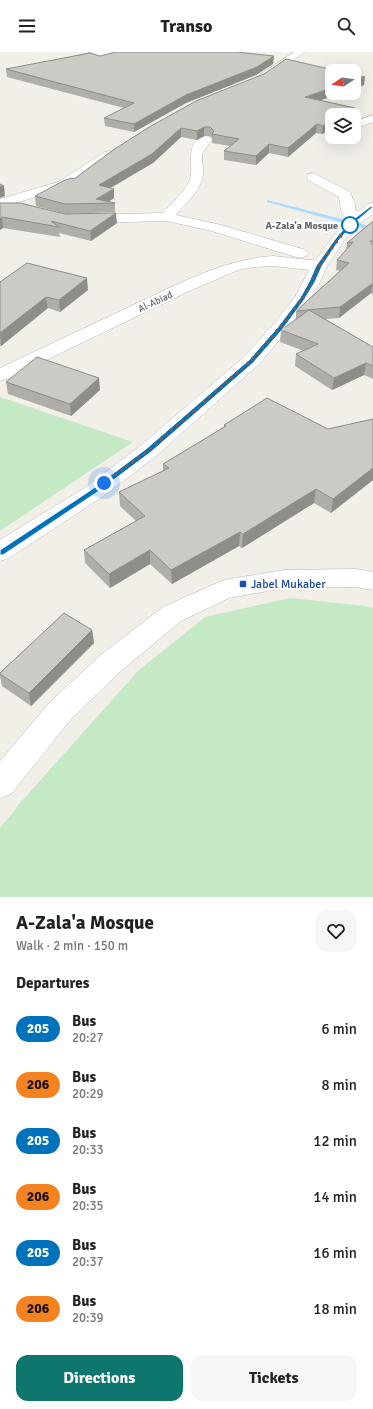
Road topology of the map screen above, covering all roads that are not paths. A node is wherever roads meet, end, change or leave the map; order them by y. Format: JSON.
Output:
{"nodes":[{"id":1,"x":107,"y":52,"type":"edge"},
{"id":2,"x":300,"y":52,"type":"edge"},
{"id":3,"x":55,"y":63,"type":"edge"},
{"id":4,"x":253,"y":81,"type":"edge"},
{"id":5,"x":373,"y":118,"type":"edge"},
{"id":6,"x":361,"y":123,"type":"edge"},
{"id":7,"x":206,"y":140,"type":"edge"},
{"id":8,"x":120,"y":148,"type":"edge"},
{"id":9,"x":313,"y":177,"type":"dead end"},
{"id":10,"x":0,"y":203,"type":"edge"},
{"id":11,"x":0,"y":208,"type":"edge"},
{"id":12,"x":28,"y":209,"type":"edge"},
{"id":13,"x":365,"y":212,"type":"edge"},
{"id":14,"x":167,"y":217,"type":"junction"},
{"id":15,"x":72,"y":219,"type":"edge"},
{"id":16,"x":323,"y":261,"type":"junction"},
{"id":17,"x":0,"y":375,"type":"edge"},
{"id":18,"x":0,"y":552,"type":"edge"},
{"id":19,"x":373,"y":581,"type":"edge"},
{"id":20,"x":0,"y":784,"type":"edge"}],
"edges":[{"from":1,"to":3,"type":"street"},
{"from":2,"to":4,"type":"street"},
{"from":5,"to":6,"type":"street"},
{"from":7,"to":14,"type":"street"},
{"from":8,"to":10,"type":"street"},
{"from":9,"to":13,"type":"street"},
{"from":11,"to":12,"type":"street"},
{"from":13,"to":16,"type":"street"},
{"from":14,"to":15,"type":"street"},
{"from":14,"to":16,"type":"street"},
{"from":16,"to":17,"type":"street","name":"Al-Abiad"},
{"from":16,"to":18,"type":"street"},
{"from":19,"to":20,"type":"street"}]}
